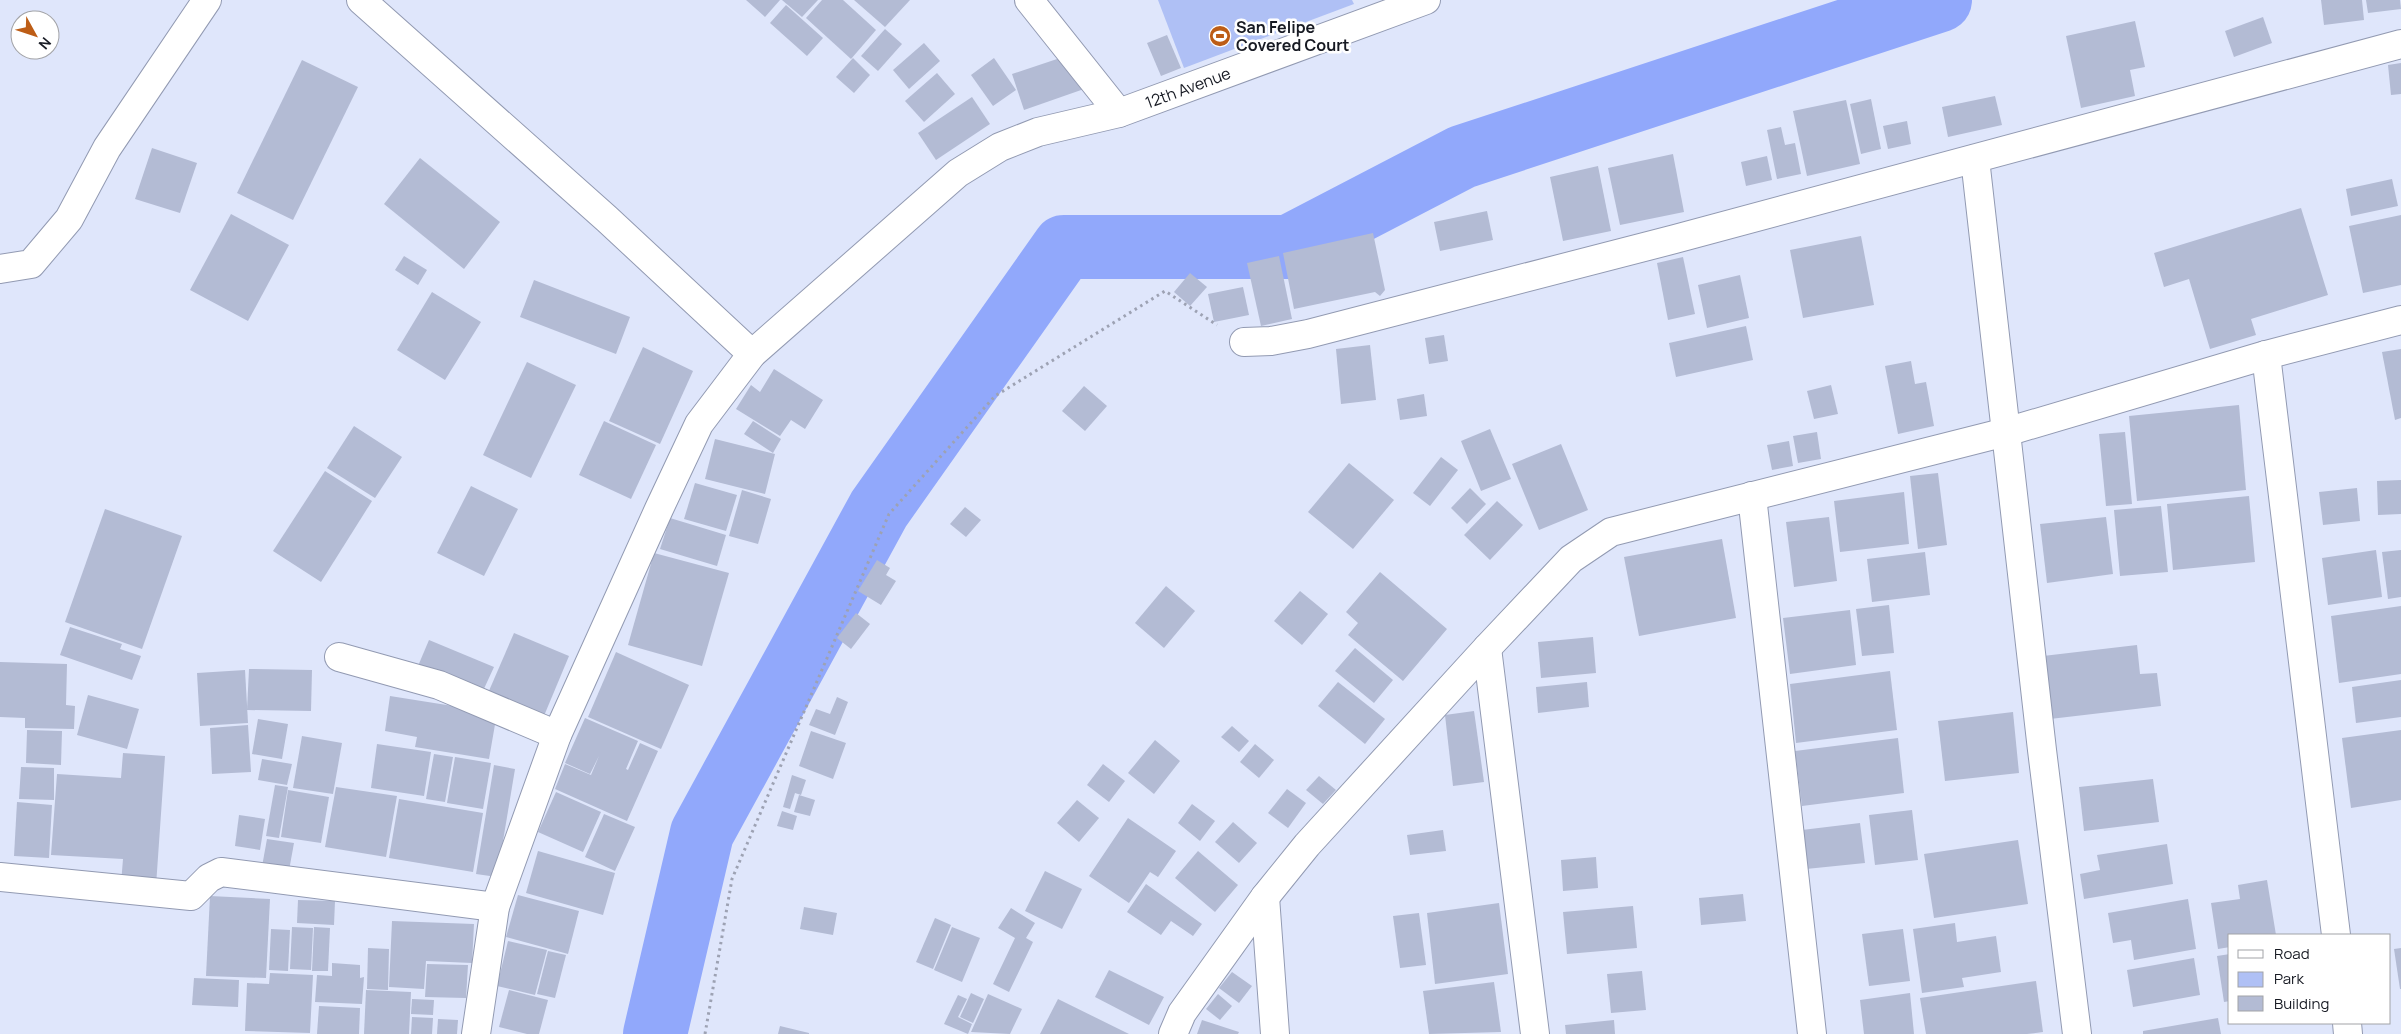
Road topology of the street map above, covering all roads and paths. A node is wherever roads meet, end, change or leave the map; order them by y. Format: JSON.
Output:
{"nodes":[{"id":1,"x":207,"y":0,"type":"edge"},
{"id":2,"x":361,"y":0,"type":"edge"},
{"id":3,"x":1029,"y":0,"type":"edge"},
{"id":4,"x":1426,"y":0,"type":"edge"},
{"id":5,"x":2401,"y":44,"type":"edge"},
{"id":6,"x":1119,"y":113,"type":"junction"},
{"id":7,"x":1975,"y":159,"type":"junction"},
{"id":8,"x":0,"y":269,"type":"edge"},
{"id":9,"x":2401,"y":320,"type":"edge"},
{"id":10,"x":1244,"y":342,"type":"joint"},
{"id":11,"x":756,"y":350,"type":"junction"},
{"id":12,"x":2266,"y":355,"type":"junction"},
{"id":13,"x":2006,"y":432,"type":"junction"},
{"id":14,"x":1752,"y":496,"type":"junction"},
{"id":15,"x":1487,"y":648,"type":"junction"},
{"id":16,"x":339,"y":657,"type":"dead end"},
{"id":17,"x":557,"y":736,"type":"junction"},
{"id":18,"x":0,"y":877,"type":"edge"},
{"id":19,"x":1265,"y":897,"type":"junction"},
{"id":20,"x":495,"y":907,"type":"junction"},
{"id":21,"x":2336,"y":934,"type":"edge"},
{"id":22,"x":476,"y":1034,"type":"edge"},
{"id":23,"x":705,"y":1034,"type":"edge"},
{"id":24,"x":1173,"y":1034,"type":"edge"},
{"id":25,"x":1275,"y":1034,"type":"edge"},
{"id":26,"x":1535,"y":1034,"type":"edge"},
{"id":27,"x":1812,"y":1034,"type":"edge"},
{"id":28,"x":2078,"y":1034,"type":"edge"}],
"edges":[{"from":1,"to":8,"type":"street"},
{"from":2,"to":11,"type":"street"},
{"from":3,"to":6,"type":"street"},
{"from":4,"to":6,"type":"street","name":"12th Avenue"},
{"from":5,"to":7,"type":"street"},
{"from":6,"to":11,"type":"street","name":"12th Avenue"},
{"from":7,"to":10,"type":"street"},
{"from":7,"to":13,"type":"street"},
{"from":9,"to":12,"type":"street"},
{"from":10,"to":23,"type":"path"},
{"from":11,"to":17,"type":"street","name":"12th Avenue"},
{"from":12,"to":13,"type":"street"},
{"from":12,"to":21,"type":"street"},
{"from":13,"to":14,"type":"street"},
{"from":13,"to":28,"type":"street"},
{"from":14,"to":15,"type":"street"},
{"from":14,"to":27,"type":"street"},
{"from":15,"to":19,"type":"street"},
{"from":15,"to":26,"type":"street"},
{"from":16,"to":17,"type":"street"},
{"from":17,"to":20,"type":"street","name":"12th Avenue"},
{"from":18,"to":20,"type":"street"},
{"from":19,"to":24,"type":"street"},
{"from":19,"to":25,"type":"street"},
{"from":20,"to":22,"type":"street","name":"12th Avenue"}]}
